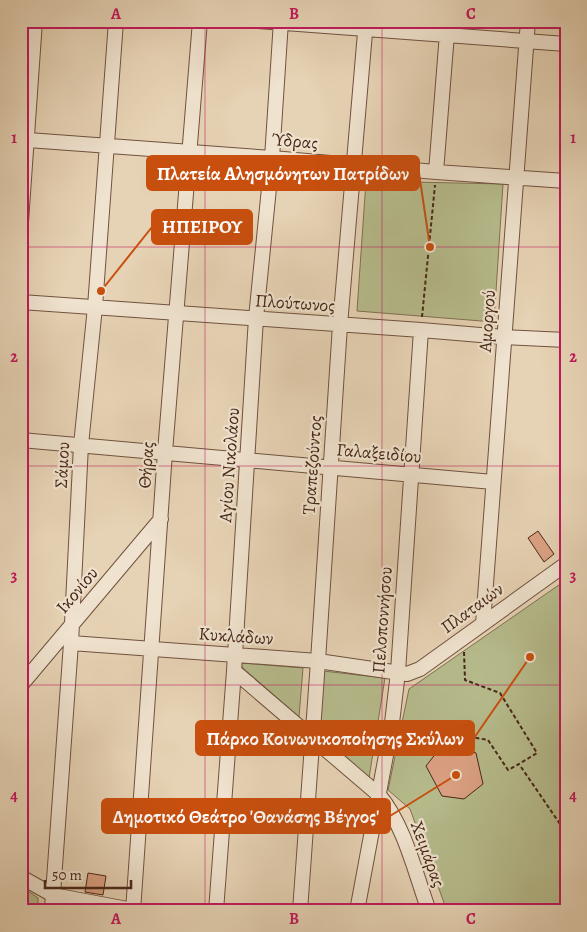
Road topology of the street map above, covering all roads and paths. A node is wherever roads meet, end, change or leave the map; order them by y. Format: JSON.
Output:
{"nodes":[{"id":1,"x":36,"y":21,"type":"edge"},
{"id":2,"x":116,"y":21,"type":"edge"},
{"id":3,"x":200,"y":21,"type":"edge"},
{"id":4,"x":258,"y":21,"type":"edge"},
{"id":5,"x":528,"y":21,"type":"edge"},
{"id":6,"x":281,"y":22,"type":"edge"},
{"id":7,"x":365,"y":25,"type":"edge"},
{"id":8,"x":448,"y":28,"type":"edge"},
{"id":9,"x":526,"y":41,"type":"junction"},
{"id":10,"x":566,"y":44,"type":"edge"},
{"id":11,"x":24,"y":140,"type":"edge"},
{"id":12,"x":107,"y":147,"type":"junction"},
{"id":13,"x":190,"y":152,"type":"junction"},
{"id":14,"x":272,"y":158,"type":"junction"},
{"id":15,"x":354,"y":166,"type":"junction"},
{"id":16,"x":436,"y":172,"type":"junction"},
{"id":17,"x":516,"y":178,"type":"junction"},
{"id":18,"x":566,"y":181,"type":"edge"},
{"id":19,"x":21,"y":222,"type":"edge"},
{"id":20,"x":21,"y":302,"type":"edge"},
{"id":21,"x":95,"y":307,"type":"junction"},
{"id":22,"x":176,"y":313,"type":"junction"},
{"id":23,"x":256,"y":318,"type":"junction"},
{"id":24,"x":340,"y":325,"type":"junction"},
{"id":25,"x":421,"y":330,"type":"junction"},
{"id":26,"x":504,"y":337,"type":"junction"},
{"id":27,"x":566,"y":340,"type":"edge"},
{"id":28,"x":21,"y":440,"type":"edge"},
{"id":29,"x":81,"y":445,"type":"junction"},
{"id":30,"x":165,"y":452,"type":"junction"},
{"id":31,"x":248,"y":459,"type":"junction"},
{"id":32,"x":330,"y":468,"type":"junction"},
{"id":33,"x":411,"y":475,"type":"junction"},
{"id":34,"x":494,"y":482,"type":"junction"},
{"id":35,"x":161,"y":519,"type":"junction"},
{"id":36,"x":566,"y":564,"type":"edge"},
{"id":37,"x":72,"y":624,"type":"junction"},
{"id":38,"x":483,"y":624,"type":"junction"},
{"id":39,"x":464,"y":637,"type":"junction"},
{"id":40,"x":71,"y":643,"type":"junction"},
{"id":41,"x":152,"y":648,"type":"junction"},
{"id":42,"x":235,"y":655,"type":"junction"},
{"id":43,"x":318,"y":661,"type":"junction"},
{"id":44,"x":234,"y":671,"type":"junction"},
{"id":45,"x":398,"y":672,"type":"junction"},
{"id":46,"x":21,"y":685,"type":"edge"},
{"id":47,"x":392,"y":723,"type":"junction"},
{"id":48,"x":313,"y":739,"type":"junction"},
{"id":49,"x":519,"y":764,"type":"junction"},
{"id":50,"x":379,"y":795,"type":"junction"},
{"id":51,"x":566,"y":819,"type":"edge"},
{"id":52,"x":560,"y":824,"type":"junction"},
{"id":53,"x":566,"y":834,"type":"edge"},
{"id":54,"x":21,"y":877,"type":"edge"},
{"id":55,"x":52,"y":895,"type":"junction"},
{"id":56,"x":135,"y":910,"type":"edge"},
{"id":57,"x":49,"y":911,"type":"edge"},
{"id":58,"x":216,"y":911,"type":"edge"},
{"id":59,"x":300,"y":911,"type":"edge"},
{"id":60,"x":357,"y":911,"type":"edge"},
{"id":61,"x":429,"y":911,"type":"edge"}],
"edges":[{"from":1,"to":11,"type":"street"},
{"from":2,"to":12,"type":"street","name":"Σάμου"},
{"from":3,"to":13,"type":"street","name":"Θήρας"},
{"from":4,"to":6,"type":"street"},
{"from":5,"to":9,"type":"street","name":"Αμοργού"},
{"from":6,"to":7,"type":"street"},
{"from":6,"to":14,"type":"street","name":"Αγίου Νικολάου"},
{"from":7,"to":8,"type":"street"},
{"from":7,"to":15,"type":"street","name":"Τραπεζούντος"},
{"from":8,"to":9,"type":"street"},
{"from":8,"to":16,"type":"street"},
{"from":9,"to":10,"type":"street"},
{"from":9,"to":17,"type":"street","name":"Αμοργού"},
{"from":11,"to":12,"type":"street","name":"Ύδρας"},
{"from":11,"to":19,"type":"street"},
{"from":12,"to":13,"type":"street","name":"Ύδρας"},
{"from":12,"to":21,"type":"street","name":"Σάμου"},
{"from":13,"to":14,"type":"street","name":"Ύδρας"},
{"from":13,"to":22,"type":"street","name":"Θήρας"},
{"from":14,"to":15,"type":"street","name":"Ύδρας"},
{"from":14,"to":23,"type":"street","name":"Αγίου Νικολάου"},
{"from":15,"to":16,"type":"street","name":"Ύδρας"},
{"from":15,"to":24,"type":"street","name":"Τραπεζούντος"},
{"from":16,"to":17,"type":"street","name":"Ύδρας"},
{"from":16,"to":25,"type":"path"},
{"from":17,"to":18,"type":"street","name":"Ύδρας"},
{"from":17,"to":26,"type":"street","name":"Αμοργού"},
{"from":20,"to":21,"type":"street","name":"Πλούτωνος"},
{"from":21,"to":22,"type":"street","name":"Πλούτωνος"},
{"from":21,"to":29,"type":"street","name":"Σάμου"},
{"from":22,"to":23,"type":"street","name":"Πλούτωνος"},
{"from":22,"to":30,"type":"street","name":"Θήρας"},
{"from":23,"to":24,"type":"street","name":"Πλούτωνος"},
{"from":23,"to":31,"type":"street","name":"Αγίου Νικολάου"},
{"from":24,"to":25,"type":"street","name":"Πλούτωνος"},
{"from":24,"to":32,"type":"street","name":"Τραπεζούντος"},
{"from":25,"to":26,"type":"street","name":"Πλούτωνος"},
{"from":25,"to":33,"type":"street","name":"Πελοποννήσου"},
{"from":26,"to":27,"type":"street","name":"Πλούτωνος"},
{"from":26,"to":34,"type":"street","name":"Αμοργού"},
{"from":28,"to":29,"type":"street","name":"Γαλαξειδίου"},
{"from":29,"to":30,"type":"street","name":"Γαλαξειδίου"},
{"from":29,"to":37,"type":"street","name":"Σάμου"},
{"from":30,"to":31,"type":"street","name":"Γαλαξειδίου"},
{"from":30,"to":35,"type":"street","name":"Θήρας"},
{"from":31,"to":32,"type":"street","name":"Γαλαξειδίου"},
{"from":31,"to":42,"type":"street","name":"Αγίου Νικολάου"},
{"from":32,"to":33,"type":"street","name":"Γαλαξειδίου"},
{"from":32,"to":43,"type":"street","name":"Τραπεζούντος"},
{"from":33,"to":34,"type":"street","name":"Γαλαξειδίου"},
{"from":33,"to":45,"type":"street","name":"Πελοποννήσου"},
{"from":34,"to":38,"type":"street","name":"Αμοργού"},
{"from":35,"to":37,"type":"street","name":"Ικονίου"},
{"from":35,"to":41,"type":"street","name":"Θήρας"},
{"from":36,"to":38,"type":"street","name":"Πλαταιών"},
{"from":37,"to":40,"type":"street","name":"Σάμου"},
{"from":37,"to":46,"type":"street","name":"Ικονίου"},
{"from":38,"to":39,"type":"street","name":"Πλαταιών"},
{"from":39,"to":45,"type":"street","name":"Πλαταιών"},
{"from":39,"to":49,"type":"path"},
{"from":40,"to":41,"type":"street","name":"Κυκλάδων"},
{"from":40,"to":55,"type":"street","name":"Σάμου"},
{"from":41,"to":42,"type":"street","name":"Κυκλάδων"},
{"from":41,"to":56,"type":"street","name":"Θήρας"},
{"from":42,"to":43,"type":"street","name":"Κυκλάδων"},
{"from":42,"to":44,"type":"street","name":"Αγίου Νικολάου"},
{"from":43,"to":45,"type":"street","name":"Κυκλάδων"},
{"from":43,"to":48,"type":"street","name":"Τραπεζούντος"},
{"from":44,"to":48,"type":"street","name":"Χειμάρας"},
{"from":44,"to":58,"type":"street","name":"Αγίου Νικολάου"},
{"from":45,"to":47,"type":"street","name":"Πελοποννήσου"},
{"from":47,"to":49,"type":"path"},
{"from":47,"to":50,"type":"street","name":"Πελοποννήσου"},
{"from":48,"to":50,"type":"street","name":"Χειμάρας"},
{"from":48,"to":59,"type":"street","name":"Τραπεζούντος"},
{"from":49,"to":52,"type":"path"},
{"from":50,"to":60,"type":"street","name":"Πελοποννήσου"},
{"from":50,"to":61,"type":"street","name":"Χειμάρας"},
{"from":51,"to":52,"type":"path"},
{"from":52,"to":53,"type":"path"},
{"from":54,"to":55,"type":"street"},
{"from":55,"to":56,"type":"street"},
{"from":55,"to":57,"type":"street","name":"Σάμου"}]}
